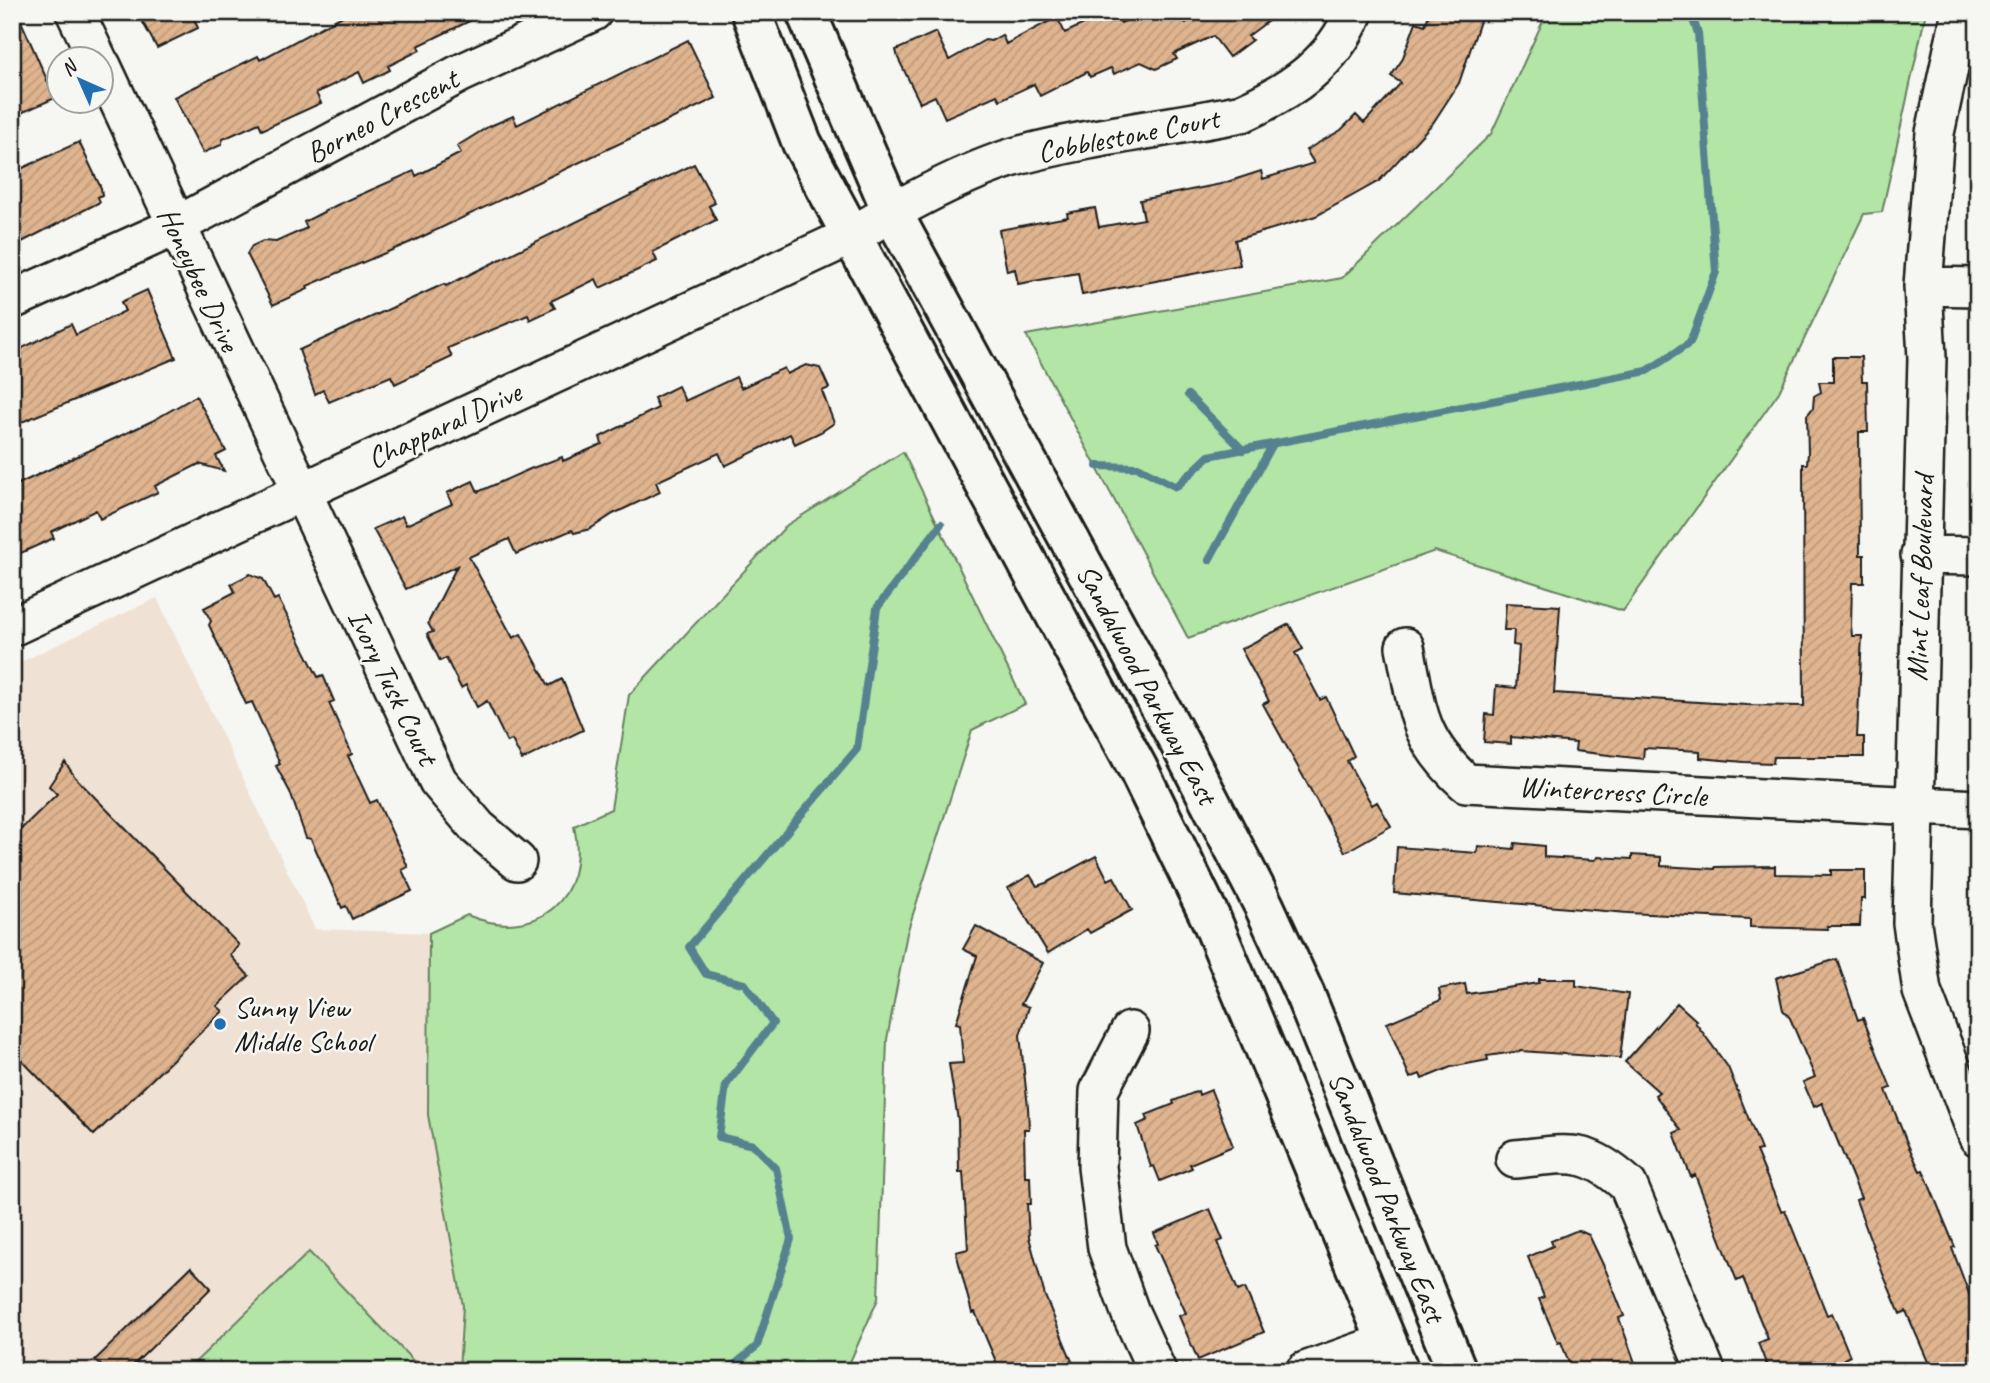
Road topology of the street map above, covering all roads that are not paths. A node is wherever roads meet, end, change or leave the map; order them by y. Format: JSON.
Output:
{"nodes":[{"id":1,"x":75,"y":12,"type":"edge"},
{"id":2,"x":593,"y":12,"type":"edge"},
{"id":3,"x":751,"y":12,"type":"edge"},
{"id":4,"x":806,"y":12,"type":"edge"},
{"id":5,"x":1354,"y":12,"type":"edge"},
{"id":6,"x":1966,"y":14,"type":"edge"},
{"id":7,"x":91,"y":46,"type":"edge"},
{"id":8,"x":116,"y":97,"type":"edge"},
{"id":9,"x":873,"y":224,"type":"junction"},
{"id":10,"x":174,"y":227,"type":"junction"},
{"id":11,"x":1923,"y":286,"type":"junction"},
{"id":12,"x":1978,"y":287,"type":"edge"},
{"id":13,"x":12,"y":300,"type":"edge"},
{"id":14,"x":299,"y":492,"type":"junction"},
{"id":15,"x":1920,"y":555,"type":"junction"},
{"id":16,"x":1978,"y":556,"type":"edge"},
{"id":17,"x":12,"y":627,"type":"edge"},
{"id":18,"x":1405,"y":647,"type":"dead end"},
{"id":19,"x":1913,"y":808,"type":"junction"},
{"id":20,"x":1978,"y":809,"type":"edge"},
{"id":21,"x":517,"y":862,"type":"dead end"},
{"id":22,"x":1130,"y":1031,"type":"dead end"},
{"id":23,"x":1978,"y":1137,"type":"edge"},
{"id":24,"x":1515,"y":1159,"type":"dead end"},
{"id":25,"x":1393,"y":1356,"type":"edge"},
{"id":26,"x":1157,"y":1371,"type":"edge"},
{"id":27,"x":1305,"y":1371,"type":"edge"},
{"id":28,"x":1457,"y":1371,"type":"edge"},
{"id":29,"x":1706,"y":1371,"type":"edge"}],
"edges":[{"from":1,"to":7,"type":"street"},
{"from":2,"to":10,"type":"street","name":"Borneo Crescent"},
{"from":3,"to":9,"type":"main road","name":"Sandalwood Parkway East"},
{"from":4,"to":9,"type":"main road","name":"Sandalwood Parkway East"},
{"from":5,"to":9,"type":"street","name":"Cobblestone Court"},
{"from":6,"to":11,"type":"street","name":"Mint Leaf Boulevard"},
{"from":8,"to":10,"type":"street","name":"Honeybee Drive"},
{"from":9,"to":14,"type":"street","name":"Chapparal Drive"},
{"from":9,"to":25,"type":"main road","name":"Sandalwood Parkway East"},
{"from":9,"to":28,"type":"main road","name":"Sandalwood Parkway East"},
{"from":10,"to":13,"type":"street","name":"Borneo Crescent"},
{"from":10,"to":14,"type":"street","name":"Honeybee Drive"},
{"from":11,"to":12,"type":"street"},
{"from":11,"to":15,"type":"street","name":"Mint Leaf Boulevard"},
{"from":14,"to":17,"type":"street","name":"Chapparal Drive"},
{"from":14,"to":21,"type":"street","name":"Ivory Tusk Court"},
{"from":15,"to":16,"type":"street"},
{"from":15,"to":19,"type":"street","name":"Mint Leaf Boulevard"},
{"from":18,"to":19,"type":"street","name":"Wintercress Circle"},
{"from":19,"to":20,"type":"street","name":"Wintercress Circle"},
{"from":19,"to":23,"type":"street","name":"Mint Leaf Boulevard"},
{"from":22,"to":26,"type":"street"},
{"from":24,"to":29,"type":"street"},
{"from":25,"to":27,"type":"street"}]}
